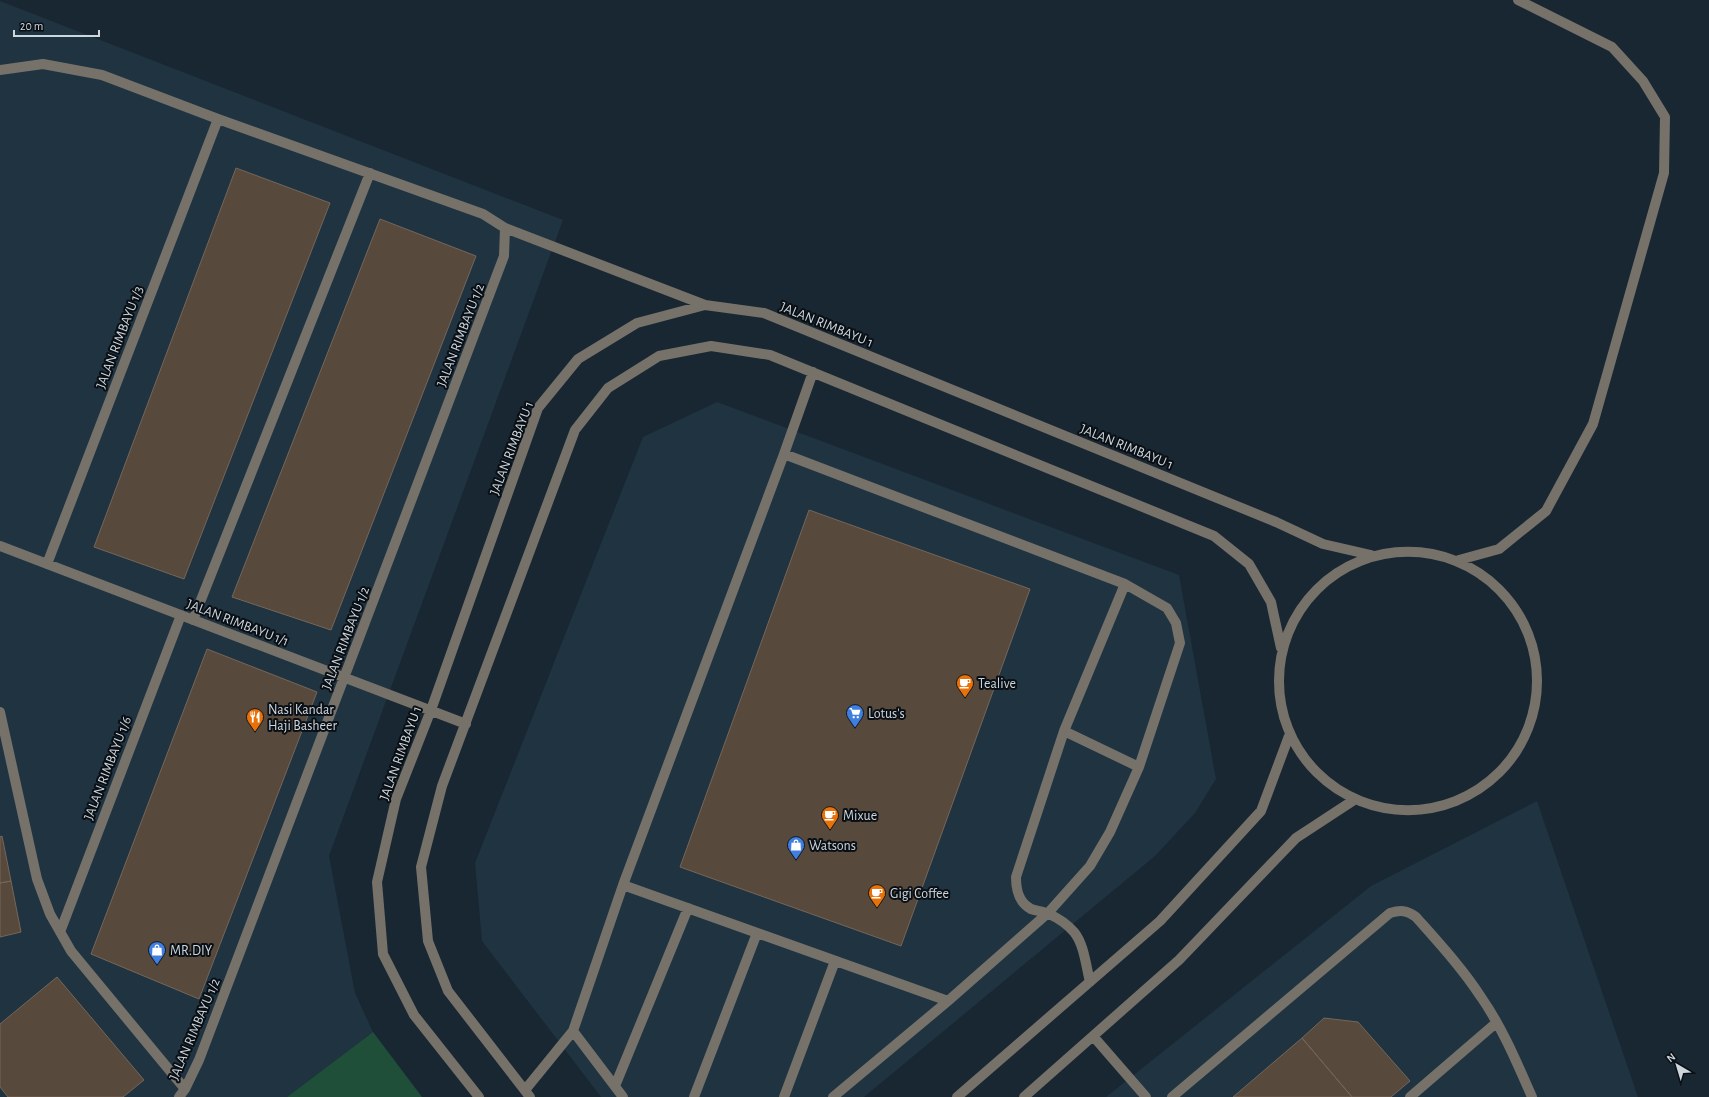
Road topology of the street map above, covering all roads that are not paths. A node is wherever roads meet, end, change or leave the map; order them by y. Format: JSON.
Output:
{"nodes":[{"id":1,"x":1518,"y":0,"type":"edge"},
{"id":2,"x":0,"y":70,"type":"edge"},
{"id":3,"x":218,"y":119,"type":"junction"},
{"id":4,"x":370,"y":173,"type":"junction"},
{"id":5,"x":505,"y":228,"type":"junction"},
{"id":6,"x":705,"y":305,"type":"junction"},
{"id":7,"x":813,"y":372,"type":"junction"},
{"id":8,"x":784,"y":454,"type":"junction"},
{"id":9,"x":0,"y":546,"type":"edge"},
{"id":10,"x":1371,"y":556,"type":"junction"},
{"id":11,"x":1459,"y":560,"type":"junction"},
{"id":12,"x":47,"y":564,"type":"junction"},
{"id":13,"x":1124,"y":584,"type":"junction"},
{"id":14,"x":181,"y":615,"type":"junction"},
{"id":15,"x":193,"y":620,"type":"junction"},
{"id":16,"x":1281,"y":648,"type":"junction"},
{"id":17,"x":345,"y":678,"type":"junction"},
{"id":18,"x":430,"y":710,"type":"junction"},
{"id":19,"x":0,"y":712,"type":"edge"},
{"id":20,"x":466,"y":724,"type":"junction"},
{"id":21,"x":1064,"y":731,"type":"junction"},
{"id":22,"x":1289,"y":736,"type":"junction"},
{"id":23,"x":1139,"y":767,"type":"junction"},
{"id":24,"x":1354,"y":800,"type":"junction"},
{"id":25,"x":624,"y":885,"type":"junction"},
{"id":26,"x":688,"y":908,"type":"junction"},
{"id":27,"x":1048,"y":913,"type":"junction"},
{"id":28,"x":60,"y":932,"type":"junction"},
{"id":29,"x":757,"y":933,"type":"junction"},
{"id":30,"x":835,"y":961,"type":"junction"},
{"id":31,"x":1090,"y":982,"type":"junction"},
{"id":32,"x":948,"y":1001,"type":"junction"},
{"id":33,"x":1496,"y":1023,"type":"junction"},
{"id":34,"x":573,"y":1031,"type":"junction"},
{"id":35,"x":1093,"y":1036,"type":"junction"},
{"id":36,"x":615,"y":1086,"type":"junction"},
{"id":37,"x":182,"y":1093,"type":"edge"},
{"id":38,"x":527,"y":1094,"type":"edge"},
{"id":39,"x":479,"y":1097,"type":"edge"},
{"id":40,"x":623,"y":1097,"type":"edge"},
{"id":41,"x":694,"y":1097,"type":"edge"},
{"id":42,"x":784,"y":1097,"type":"edge"},
{"id":43,"x":833,"y":1097,"type":"edge"},
{"id":44,"x":957,"y":1097,"type":"edge"},
{"id":45,"x":1024,"y":1097,"type":"edge"},
{"id":46,"x":1146,"y":1097,"type":"edge"},
{"id":47,"x":1172,"y":1097,"type":"edge"},
{"id":48,"x":1410,"y":1097,"type":"edge"},
{"id":49,"x":1532,"y":1097,"type":"edge"}],
"edges":[{"from":1,"to":11,"type":"street"},
{"from":2,"to":3,"type":"street"},
{"from":3,"to":4,"type":"street"},
{"from":3,"to":12,"type":"street","name":"JALAN RIMBAYU 1/3"},
{"from":4,"to":5,"type":"street"},
{"from":4,"to":15,"type":"street"},
{"from":5,"to":6,"type":"street"},
{"from":5,"to":17,"type":"street","name":"JALAN RIMBAYU 1/2"},
{"from":6,"to":10,"type":"street","name":"JALAN RIMBAYU 1"},
{"from":6,"to":18,"type":"street","name":"JALAN RIMBAYU 1"},
{"from":7,"to":8,"type":"street"},
{"from":7,"to":16,"type":"street"},
{"from":7,"to":20,"type":"street"},
{"from":8,"to":13,"type":"street"},
{"from":8,"to":25,"type":"street"},
{"from":9,"to":12,"type":"street","name":"JALAN RIMBAYU 1/1"},
{"from":10,"to":11,"type":"street"},
{"from":10,"to":16,"type":"street"},
{"from":11,"to":24,"type":"street"},
{"from":12,"to":14,"type":"street","name":"JALAN RIMBAYU 1/1"},
{"from":13,"to":21,"type":"street"},
{"from":13,"to":23,"type":"street"},
{"from":14,"to":15,"type":"street","name":"JALAN RIMBAYU 1/1"},
{"from":14,"to":28,"type":"street","name":"JALAN RIMBAYU 1/6"},
{"from":15,"to":17,"type":"street","name":"JALAN RIMBAYU 1/1"},
{"from":16,"to":22,"type":"street"},
{"from":17,"to":18,"type":"street","name":"JALAN RIMBAYU 1/1"},
{"from":17,"to":37,"type":"street","name":"JALAN RIMBAYU 1/2"},
{"from":18,"to":20,"type":"street","name":"JALAN RIMBAYU 1/1"},
{"from":18,"to":39,"type":"street","name":"JALAN RIMBAYU 1"},
{"from":19,"to":28,"type":"street"},
{"from":20,"to":38,"type":"street"},
{"from":21,"to":23,"type":"street"},
{"from":21,"to":27,"type":"street"},
{"from":22,"to":24,"type":"street"},
{"from":22,"to":31,"type":"street"},
{"from":23,"to":27,"type":"street"},
{"from":24,"to":35,"type":"street"},
{"from":25,"to":26,"type":"street"},
{"from":25,"to":34,"type":"street"},
{"from":26,"to":29,"type":"street"},
{"from":26,"to":36,"type":"street"},
{"from":27,"to":31,"type":"street"},
{"from":27,"to":32,"type":"street"},
{"from":28,"to":37,"type":"street"},
{"from":29,"to":30,"type":"street"},
{"from":29,"to":41,"type":"street"},
{"from":30,"to":32,"type":"street"},
{"from":30,"to":42,"type":"street"},
{"from":31,"to":44,"type":"street"},
{"from":32,"to":43,"type":"street"},
{"from":33,"to":47,"type":"street"},
{"from":33,"to":48,"type":"street"},
{"from":33,"to":49,"type":"street"},
{"from":34,"to":36,"type":"street"},
{"from":34,"to":38,"type":"street"},
{"from":35,"to":45,"type":"street"},
{"from":35,"to":46,"type":"street"},
{"from":36,"to":40,"type":"street"}]}
